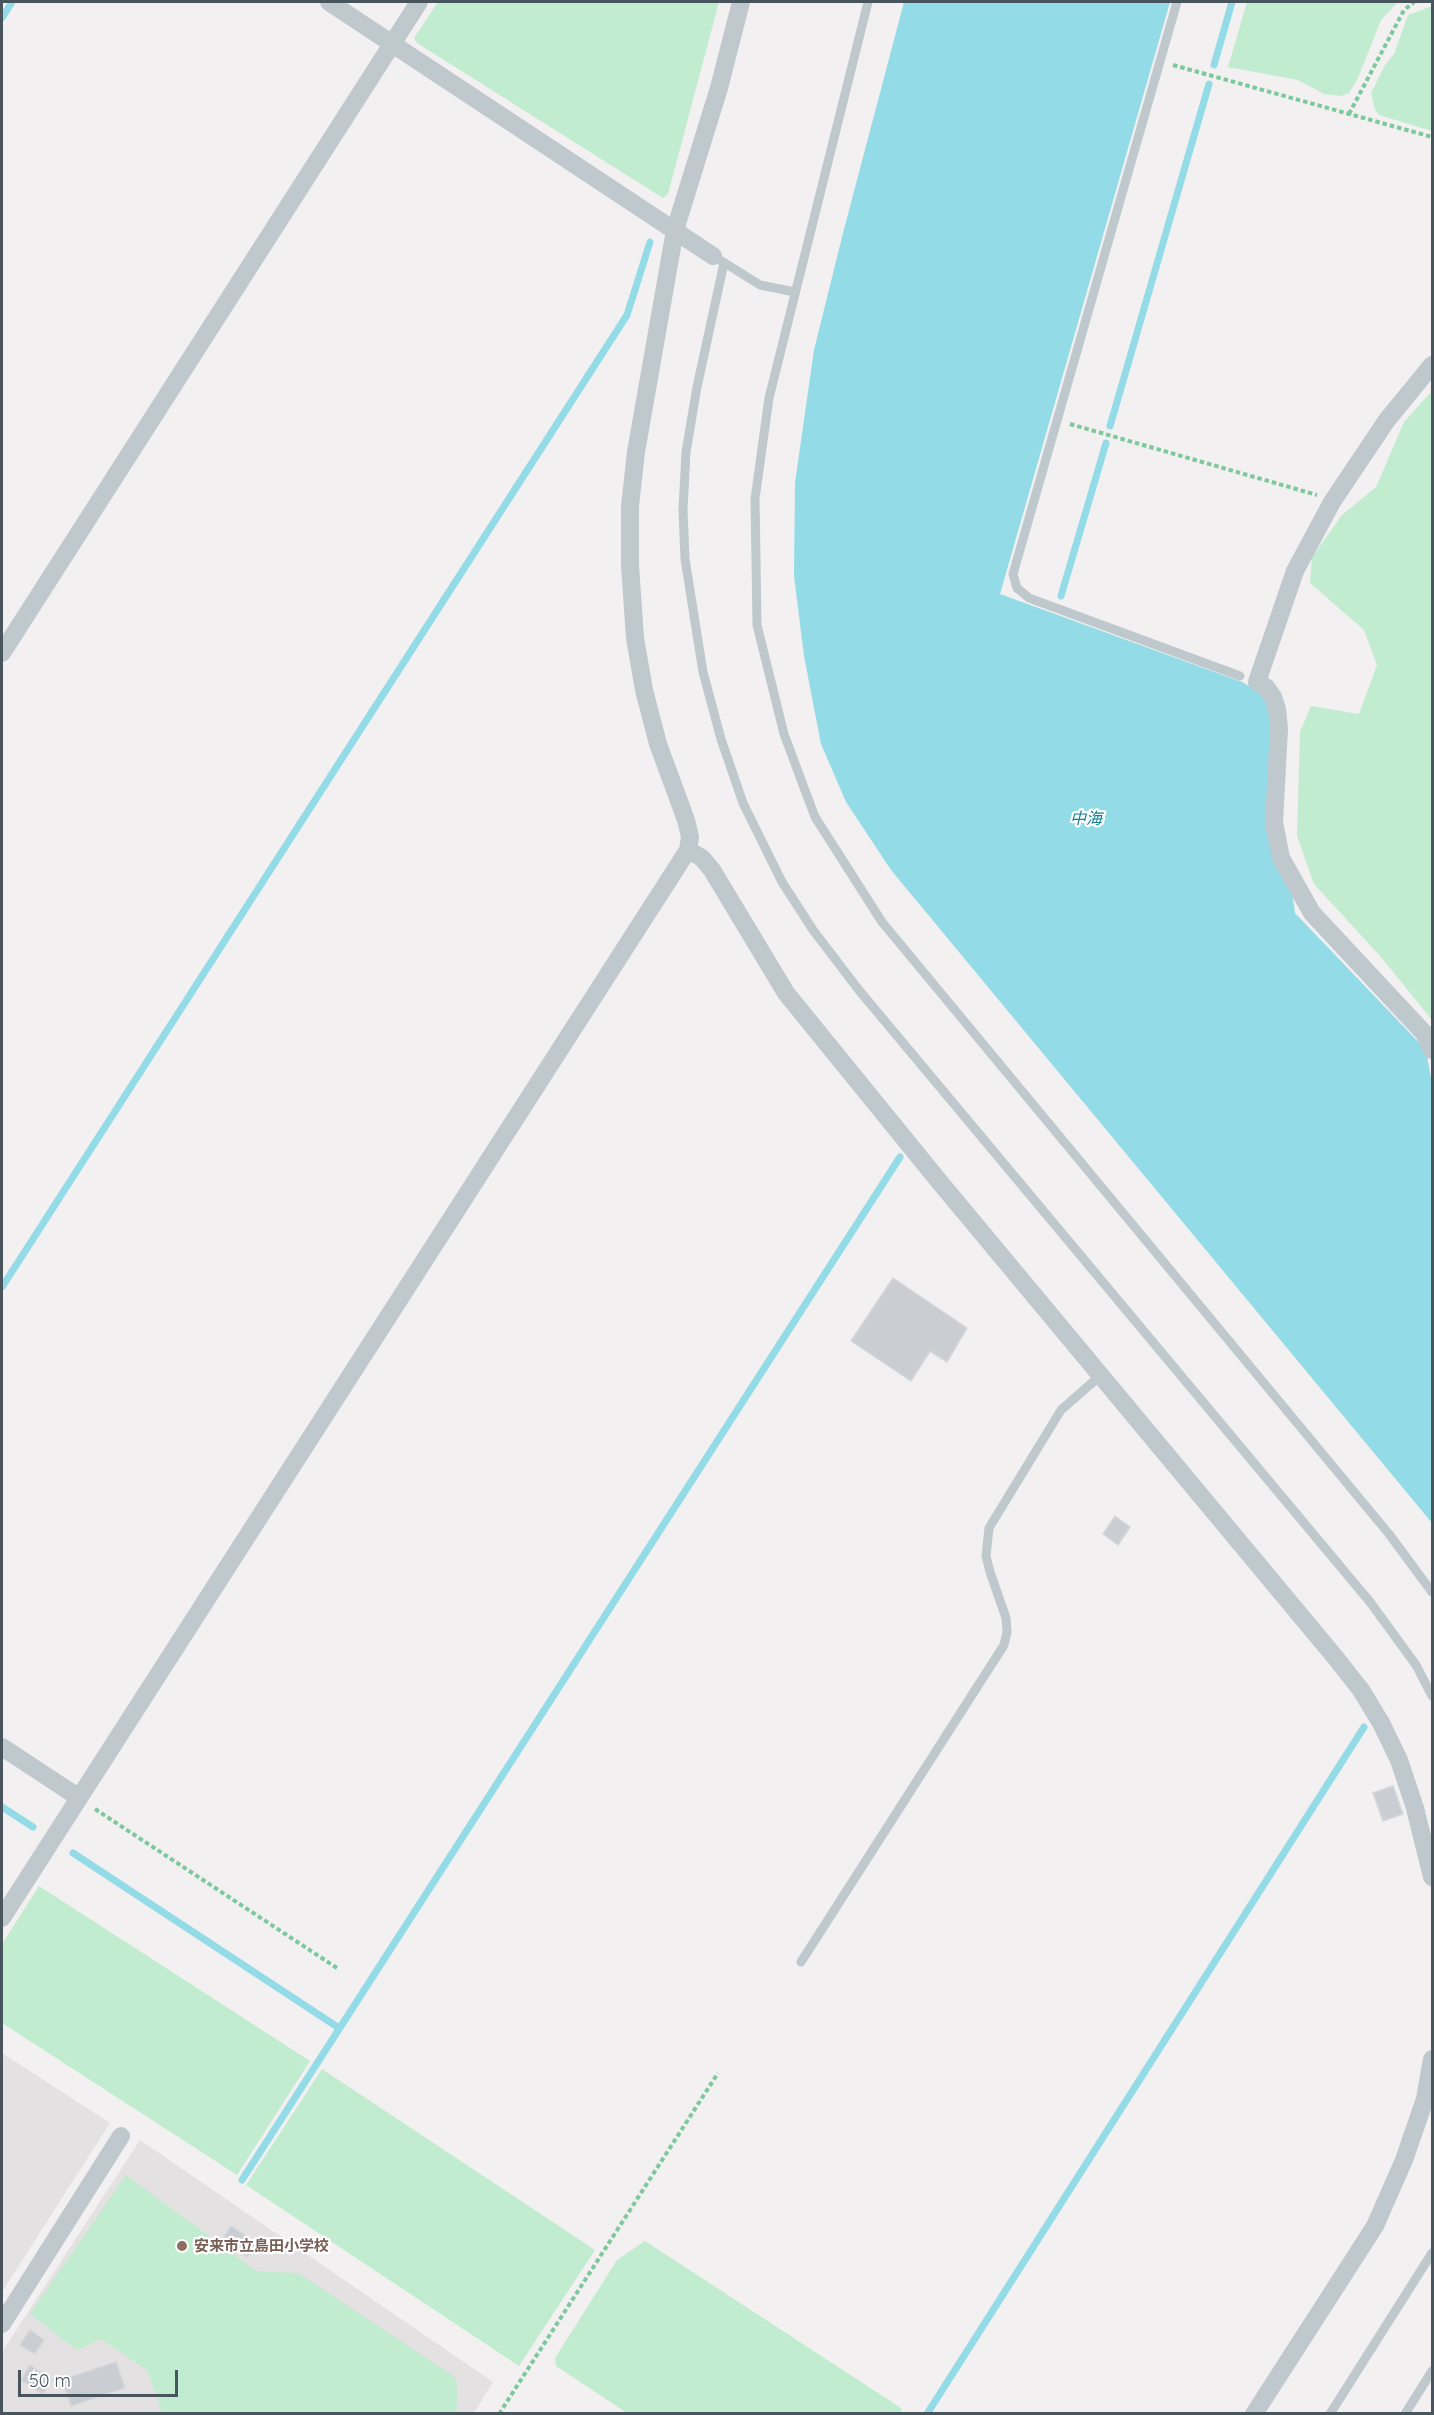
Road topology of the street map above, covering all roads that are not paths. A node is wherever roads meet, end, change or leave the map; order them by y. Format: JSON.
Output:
{"nodes":[{"id":1,"x":329,"y":2,"type":"edge"},
{"id":2,"x":419,"y":2,"type":"edge"},
{"id":3,"x":741,"y":2,"type":"edge"},
{"id":4,"x":868,"y":2,"type":"edge"},
{"id":5,"x":1177,"y":2,"type":"edge"},
{"id":6,"x":392,"y":44,"type":"junction"},
{"id":7,"x":675,"y":230,"type":"junction"},
{"id":8,"x":719,"y":259,"type":"junction"},
{"id":9,"x":795,"y":292,"type":"junction"},
{"id":10,"x":1432,"y":365,"type":"edge"},
{"id":11,"x":2,"y":652,"type":"edge"},
{"id":12,"x":1248,"y":679,"type":"junction"},
{"id":13,"x":688,"y":850,"type":"junction"},
{"id":14,"x":1432,"y":1050,"type":"edge"},
{"id":15,"x":1101,"y":1375,"type":"junction"},
{"id":16,"x":1432,"y":1592,"type":"edge"},
{"id":17,"x":1432,"y":1696,"type":"edge"},
{"id":18,"x":2,"y":1747,"type":"edge"},
{"id":19,"x":78,"y":1797,"type":"junction"},
{"id":20,"x":1432,"y":1877,"type":"edge"},
{"id":21,"x":2,"y":1918,"type":"edge"},
{"id":22,"x":801,"y":1962,"type":"dead end"},
{"id":23,"x":1432,"y":2059,"type":"edge"},
{"id":24,"x":121,"y":2136,"type":"dead end"},
{"id":25,"x":1432,"y":2253,"type":"edge"},
{"id":26,"x":2,"y":2324,"type":"edge"},
{"id":27,"x":1432,"y":2371,"type":"edge"},
{"id":28,"x":1254,"y":2414,"type":"edge"},
{"id":29,"x":1330,"y":2414,"type":"edge"},
{"id":30,"x":1405,"y":2414,"type":"edge"}],
"edges":[{"from":1,"to":6,"type":"street"},
{"from":2,"to":6,"type":"street"},
{"from":3,"to":7,"type":"street"},
{"from":4,"to":9,"type":"lane"},
{"from":5,"to":12,"type":"lane"},
{"from":6,"to":7,"type":"street"},
{"from":6,"to":11,"type":"street"},
{"from":7,"to":8,"type":"street"},
{"from":7,"to":13,"type":"street"},
{"from":8,"to":9,"type":"lane"},
{"from":8,"to":17,"type":"lane"},
{"from":9,"to":16,"type":"lane"},
{"from":10,"to":12,"type":"street"},
{"from":12,"to":14,"type":"street"},
{"from":13,"to":15,"type":"street"},
{"from":13,"to":19,"type":"street"},
{"from":15,"to":20,"type":"street"},
{"from":15,"to":22,"type":"lane"},
{"from":18,"to":19,"type":"street"},
{"from":19,"to":21,"type":"street"},
{"from":23,"to":28,"type":"street"},
{"from":24,"to":26,"type":"street"},
{"from":25,"to":29,"type":"lane"},
{"from":27,"to":30,"type":"lane"}]}
